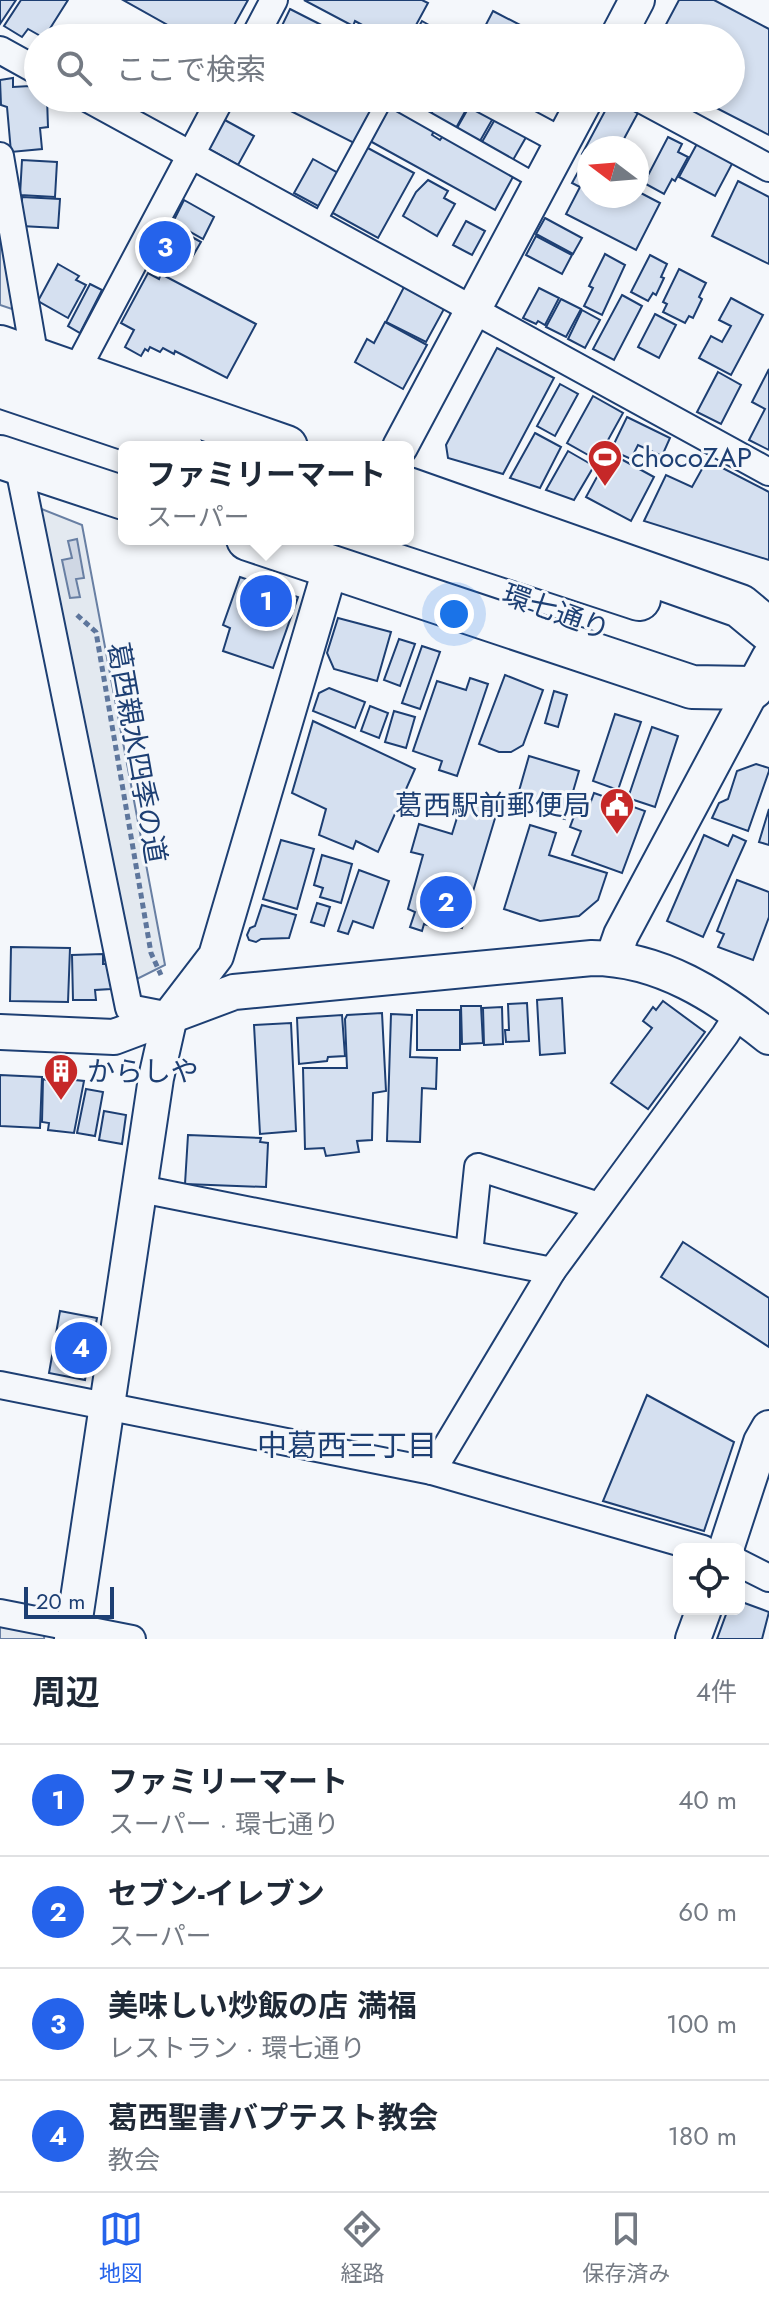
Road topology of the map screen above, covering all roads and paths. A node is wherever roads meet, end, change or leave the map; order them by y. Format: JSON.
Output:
{"nodes":[{"id":1,"x":274,"y":0,"type":"edge"},
{"id":2,"x":637,"y":0,"type":"edge"},
{"id":3,"x":261,"y":24,"type":"edge"},
{"id":4,"x":624,"y":24,"type":"edge"},
{"id":5,"x":0,"y":50,"type":"edge"},
{"id":6,"x":24,"y":63,"type":"edge"},
{"id":7,"x":112,"y":112,"type":"edge"},
{"id":8,"x":214,"y":112,"type":"edge"},
{"id":9,"x":380,"y":112,"type":"edge"},
{"id":10,"x":413,"y":112,"type":"edge"},
{"id":11,"x":507,"y":112,"type":"edge"},
{"id":12,"x":579,"y":112,"type":"edge"},
{"id":13,"x":665,"y":112,"type":"edge"},
{"id":14,"x":563,"y":142,"type":"junction"},
{"id":15,"x":0,"y":156,"type":"edge"},
{"id":16,"x":191,"y":156,"type":"junction"},
{"id":17,"x":769,"y":168,"type":"edge"},
{"id":18,"x":541,"y":184,"type":"junction"},
{"id":19,"x":317,"y":225,"type":"junction"},
{"id":20,"x":474,"y":311,"type":"junction"},
{"id":21,"x":18,"y":353,"type":"edge"},
{"id":22,"x":75,"y":373,"type":"junction"},
{"id":23,"x":0,"y":386,"type":"edge"},
{"id":24,"x":163,"y":441,"type":"edge"},
{"id":25,"x":269,"y":441,"type":"edge"},
{"id":26,"x":403,"y":441,"type":"edge"},
{"id":27,"x":6,"y":449,"type":"edge"},
{"id":28,"x":118,"y":466,"type":"edge"},
{"id":29,"x":769,"y":472,"type":"edge"},
{"id":30,"x":414,"y":491,"type":"edge"},
{"id":31,"x":118,"y":496,"type":"edge"},
{"id":32,"x":414,"y":526,"type":"edge"},
{"id":33,"x":286,"y":545,"type":"edge"},
{"id":34,"x":336,"y":553,"type":"edge"},
{"id":35,"x":552,"y":591,"type":"junction"},
{"id":36,"x":75,"y":614,"type":"dead end"},
{"id":37,"x":769,"y":630,"type":"edge"},
{"id":38,"x":769,"y":636,"type":"edge"},
{"id":39,"x":763,"y":680,"type":"edge"},
{"id":40,"x":613,"y":958,"type":"junction"},
{"id":41,"x":161,"y":975,"type":"dead end"},
{"id":42,"x":739,"y":1013,"type":"junction"},
{"id":43,"x":170,"y":1016,"type":"junction"},
{"id":44,"x":0,"y":1032,"type":"edge"},
{"id":45,"x":769,"y":1037,"type":"edge"},
{"id":46,"x":141,"y":1189,"type":"junction"},
{"id":47,"x":599,"y":1206,"type":"junction"},
{"id":48,"x":469,"y":1254,"type":"junction"},
{"id":49,"x":552,"y":1271,"type":"junction"},
{"id":50,"x":0,"y":1385,"type":"edge"},
{"id":51,"x":107,"y":1406,"type":"junction"},
{"id":52,"x":769,"y":1428,"type":"edge"},
{"id":53,"x":432,"y":1471,"type":"junction"},
{"id":54,"x":682,"y":1543,"type":"edge"},
{"id":55,"x":728,"y":1543,"type":"edge"},
{"id":56,"x":745,"y":1566,"type":"edge"},
{"id":57,"x":769,"y":1578,"type":"edge"},
{"id":58,"x":0,"y":1613,"type":"edge"},
{"id":59,"x":702,"y":1615,"type":"edge"},
{"id":60,"x":73,"y":1634,"type":"edge"},
{"id":61,"x":132,"y":1639,"type":"edge"},
{"id":62,"x":693,"y":1639,"type":"edge"}],
"edges":[{"from":1,"to":3,"type":"street"},
{"from":2,"to":4,"type":"street"},
{"from":5,"to":6,"type":"street"},
{"from":7,"to":16,"type":"street"},
{"from":8,"to":16,"type":"street"},
{"from":9,"to":19,"type":"lane"},
{"from":10,"to":18,"type":"lane"},
{"from":11,"to":14,"type":"street"},
{"from":12,"to":14,"type":"street"},
{"from":13,"to":17,"type":"street"},
{"from":14,"to":18,"type":"street"},
{"from":15,"to":21,"type":"street"},
{"from":16,"to":19,"type":"street"},
{"from":16,"to":22,"type":"street"},
{"from":18,"to":20,"type":"street"},
{"from":19,"to":20,"type":"street"},
{"from":20,"to":26,"type":"street"},
{"from":20,"to":29,"type":"street"},
{"from":21,"to":22,"type":"main road"},
{"from":22,"to":25,"type":"main road"},
{"from":23,"to":24,"type":"main road"},
{"from":27,"to":28,"type":"main road"},
{"from":27,"to":31,"type":"main road"},
{"from":27,"to":43,"type":"street"},
{"from":30,"to":37,"type":"main road"},
{"from":32,"to":35,"type":"main road","name":"環七通り"},
{"from":33,"to":34,"type":"main road"},
{"from":34,"to":35,"type":"main road","name":"環七通り"},
{"from":34,"to":39,"type":"main road"},
{"from":34,"to":43,"type":"street"},
{"from":35,"to":38,"type":"main road","name":"環七通り"},
{"from":35,"to":39,"type":"main road","name":"環七通り"},
{"from":36,"to":41,"type":"path","name":"葛西親水四季の道"},
{"from":39,"to":40,"type":"street"},
{"from":40,"to":42,"type":"street"},
{"from":40,"to":43,"type":"street"},
{"from":42,"to":45,"type":"street"},
{"from":42,"to":47,"type":"street"},
{"from":43,"to":44,"type":"street"},
{"from":43,"to":46,"type":"street"},
{"from":46,"to":48,"type":"street"},
{"from":46,"to":51,"type":"street"},
{"from":47,"to":48,"type":"street"},
{"from":47,"to":49,"type":"street"},
{"from":48,"to":49,"type":"street"},
{"from":49,"to":53,"type":"street"},
{"from":50,"to":51,"type":"street"},
{"from":51,"to":53,"type":"street"},
{"from":51,"to":60,"type":"street"},
{"from":52,"to":55,"type":"street"},
{"from":53,"to":54,"type":"street"},
{"from":56,"to":57,"type":"street"},
{"from":58,"to":60,"type":"street"},
{"from":59,"to":62,"type":"street"},
{"from":60,"to":61,"type":"street"}]}
